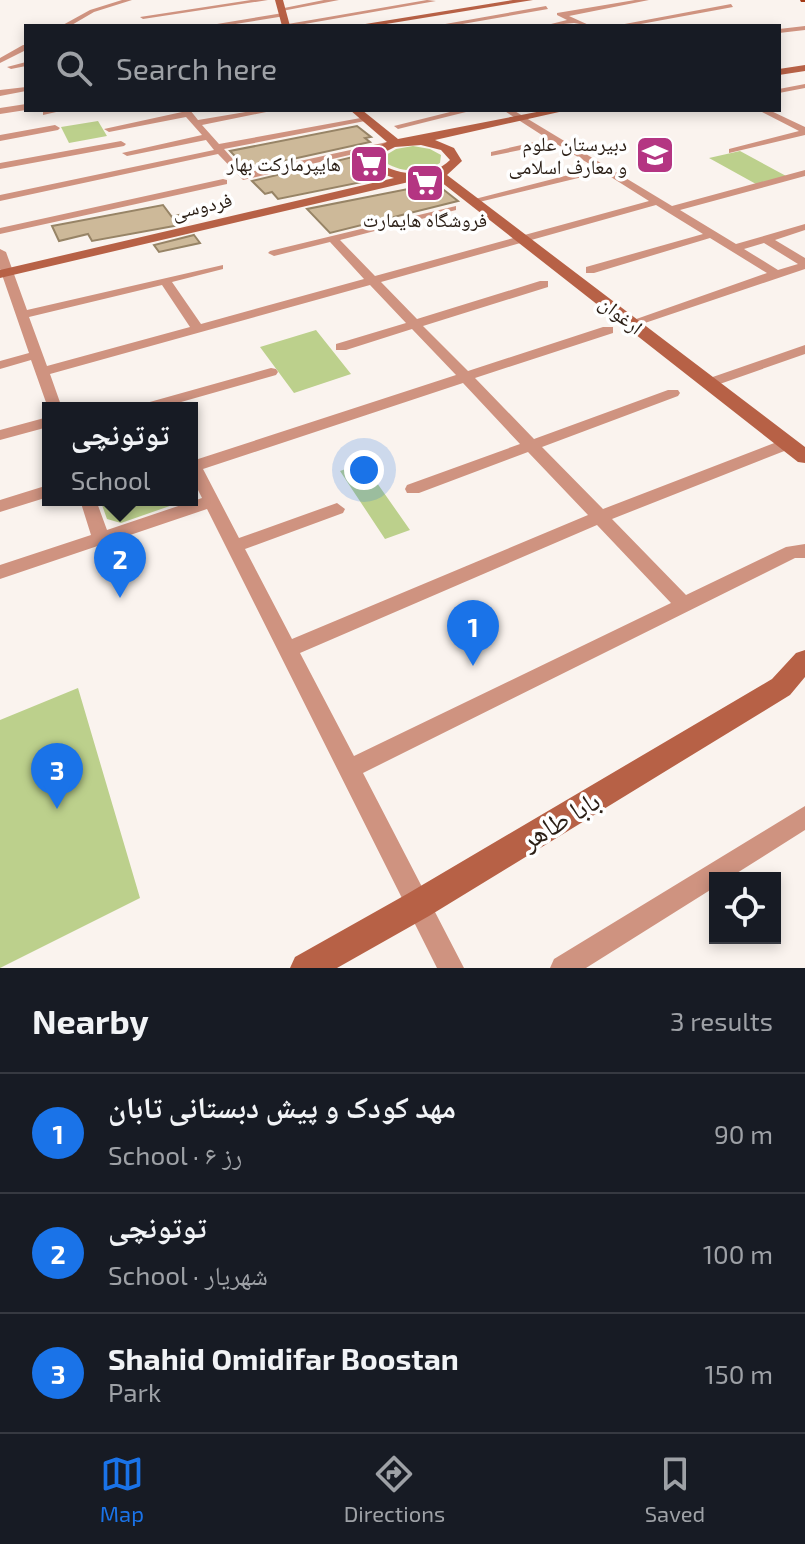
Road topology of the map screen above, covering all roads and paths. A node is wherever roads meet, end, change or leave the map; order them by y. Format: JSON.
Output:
{"nodes":[{"id":1,"x":265,"y":0,"type":"edge"},
{"id":2,"x":336,"y":0,"type":"edge"},
{"id":3,"x":528,"y":0,"type":"edge"},
{"id":4,"x":646,"y":0,"type":"edge"},
{"id":5,"x":432,"y":1,"type":"edge"},
{"id":6,"x":130,"y":2,"type":"edge"},
{"id":7,"x":731,"y":6,"type":"dead end"},
{"id":8,"x":546,"y":8,"type":"junction"},
{"id":9,"x":453,"y":11,"type":"junction"},
{"id":10,"x":283,"y":15,"type":"edge"},
{"id":11,"x":561,"y":15,"type":"junction"},
{"id":12,"x":143,"y":17,"type":"junction"},
{"id":13,"x":576,"y":21,"type":"junction"},
{"id":14,"x":69,"y":24,"type":"edge"},
{"id":15,"x":150,"y":24,"type":"edge"},
{"id":16,"x":222,"y":24,"type":"edge"},
{"id":17,"x":371,"y":24,"type":"edge"},
{"id":18,"x":450,"y":24,"type":"edge"},
{"id":19,"x":559,"y":24,"type":"edge"},
{"id":20,"x":583,"y":24,"type":"edge"},
{"id":21,"x":629,"y":24,"type":"edge"},
{"id":22,"x":805,"y":28,"type":"edge"},
{"id":23,"x":781,"y":31,"type":"edge"},
{"id":24,"x":24,"y":48,"type":"edge"},
{"id":25,"x":0,"y":61,"type":"edge"},
{"id":26,"x":24,"y":64,"type":"edge"},
{"id":27,"x":11,"y":67,"type":"dead end"},
{"id":28,"x":805,"y":68,"type":"edge"},
{"id":29,"x":781,"y":72,"type":"edge"},
{"id":30,"x":805,"y":86,"type":"edge"},
{"id":31,"x":24,"y":89,"type":"edge"},
{"id":32,"x":781,"y":91,"type":"edge"},
{"id":33,"x":0,"y":93,"type":"edge"},
{"id":34,"x":24,"y":107,"type":"edge"},
{"id":35,"x":0,"y":111,"type":"edge"},
{"id":36,"x":51,"y":112,"type":"edge"},
{"id":37,"x":186,"y":112,"type":"edge"},
{"id":38,"x":260,"y":112,"type":"edge"},
{"id":39,"x":357,"y":112,"type":"edge"},
{"id":40,"x":461,"y":112,"type":"edge"},
{"id":41,"x":510,"y":112,"type":"edge"},
{"id":42,"x":552,"y":112,"type":"edge"},
{"id":43,"x":766,"y":112,"type":"edge"},
{"id":44,"x":46,"y":113,"type":"dead end"},
{"id":45,"x":805,"y":114,"type":"edge"},
{"id":46,"x":520,"y":118,"type":"junction"},
{"id":47,"x":366,"y":120,"type":"junction"},
{"id":48,"x":783,"y":120,"type":"junction"},
{"id":49,"x":196,"y":123,"type":"junction"},
{"id":50,"x":398,"y":126,"type":"dead end"},
{"id":51,"x":55,"y":128,"type":"dead end"},
{"id":52,"x":109,"y":129,"type":"dead end"},
{"id":53,"x":805,"y":131,"type":"edge"},
{"id":54,"x":208,"y":137,"type":"junction"},
{"id":55,"x":0,"y":138,"type":"edge"},
{"id":56,"x":557,"y":140,"type":"junction"},
{"id":57,"x":415,"y":141,"type":"junction"},
{"id":58,"x":391,"y":144,"type":"junction"},
{"id":59,"x":219,"y":149,"type":"junction"},
{"id":60,"x":732,"y":151,"type":"dead end"},
{"id":61,"x":494,"y":154,"type":"dead end"},
{"id":62,"x":0,"y":166,"type":"edge"},
{"id":63,"x":605,"y":169,"type":"junction"},
{"id":64,"x":805,"y":173,"type":"edge"},
{"id":65,"x":438,"y":174,"type":"junction"},
{"id":66,"x":414,"y":177,"type":"junction"},
{"id":67,"x":223,"y":182,"type":"dead end"},
{"id":68,"x":109,"y":195,"type":"dead end"},
{"id":69,"x":0,"y":198,"type":"edge"},
{"id":70,"x":659,"y":201,"type":"junction"},
{"id":71,"x":475,"y":202,"type":"junction"},
{"id":72,"x":116,"y":205,"type":"junction"},
{"id":73,"x":452,"y":208,"type":"dead end"},
{"id":74,"x":672,"y":209,"type":"junction"},
{"id":75,"x":805,"y":227,"type":"edge"},
{"id":76,"x":0,"y":231,"type":"edge"},
{"id":77,"x":713,"y":234,"type":"junction"},
{"id":78,"x":521,"y":238,"type":"junction"},
{"id":79,"x":333,"y":239,"type":"junction"},
{"id":80,"x":766,"y":239,"type":"junction"},
{"id":81,"x":735,"y":248,"type":"junction"},
{"id":82,"x":0,"y":252,"type":"edge"},
{"id":83,"x":274,"y":253,"type":"dead end"},
{"id":84,"x":805,"y":264,"type":"edge"},
{"id":85,"x":219,"y":267,"type":"dead end"},
{"id":86,"x":590,"y":270,"type":"dead end"},
{"id":87,"x":4,"y":274,"type":"edge"},
{"id":88,"x":777,"y":274,"type":"junction"},
{"id":89,"x":165,"y":280,"type":"junction"},
{"id":90,"x":372,"y":280,"type":"junction"},
{"id":91,"x":544,"y":284,"type":"dead end"},
{"id":92,"x":22,"y":315,"type":"junction"},
{"id":93,"x":631,"y":323,"type":"junction"},
{"id":94,"x":195,"y":325,"type":"dead end"},
{"id":95,"x":416,"y":325,"type":"junction"},
{"id":96,"x":608,"y":330,"type":"dead end"},
{"id":97,"x":341,"y":347,"type":"dead end"},
{"id":98,"x":805,"y":349,"type":"edge"},
{"id":99,"x":36,"y":355,"type":"junction"},
{"id":100,"x":0,"y":365,"type":"edge"},
{"id":101,"x":42,"y":372,"type":"junction"},
{"id":102,"x":271,"y":372,"type":"dead end"},
{"id":103,"x":466,"y":378,"type":"junction"},
{"id":104,"x":709,"y":383,"type":"junction"},
{"id":105,"x":673,"y":393,"type":"dead end"},
{"id":106,"x":53,"y":402,"type":"edge"},
{"id":107,"x":165,"y":402,"type":"edge"},
{"id":108,"x":42,"y":424,"type":"edge"},
{"id":109,"x":0,"y":435,"type":"edge"},
{"id":110,"x":530,"y":444,"type":"junction"},
{"id":111,"x":800,"y":454,"type":"edge"},
{"id":112,"x":198,"y":465,"type":"edge"},
{"id":113,"x":198,"y":476,"type":"edge"},
{"id":114,"x":413,"y":489,"type":"dead end"},
{"id":115,"x":42,"y":493,"type":"edge"},
{"id":116,"x":212,"y":501,"type":"junction"},
{"id":117,"x":0,"y":506,"type":"edge"},
{"id":118,"x":91,"y":506,"type":"edge"},
{"id":119,"x":197,"y":506,"type":"edge"},
{"id":120,"x":198,"y":506,"type":"edge"},
{"id":121,"x":337,"y":509,"type":"dead end"},
{"id":122,"x":600,"y":517,"type":"junction"},
{"id":123,"x":101,"y":538,"type":"junction"},
{"id":124,"x":235,"y":546,"type":"junction"},
{"id":125,"x":805,"y":551,"type":"edge"},
{"id":126,"x":0,"y":572,"type":"edge"},
{"id":127,"x":684,"y":605,"type":"junction"},
{"id":128,"x":288,"y":649,"type":"junction"},
{"id":129,"x":805,"y":660,"type":"edge"},
{"id":130,"x":793,"y":684,"type":"edge"},
{"id":131,"x":349,"y":769,"type":"junction"},
{"id":132,"x":805,"y":817,"type":"edge"},
{"id":133,"x":418,"y":905,"type":"junction"},
{"id":134,"x":306,"y":968,"type":"edge"},
{"id":135,"x":451,"y":968,"type":"edge"},
{"id":136,"x":563,"y":968,"type":"edge"}],
"edges":[{"from":1,"to":12,"type":"street"},
{"from":2,"to":10,"type":"street"},
{"from":3,"to":8,"type":"street"},
{"from":3,"to":9,"type":"street"},
{"from":4,"to":11,"type":"street"},
{"from":5,"to":9,"type":"street"},
{"from":5,"to":10,"type":"street"},
{"from":6,"to":12,"type":"street"},
{"from":6,"to":14,"type":"street"},
{"from":7,"to":21,"type":"street"},
{"from":8,"to":11,"type":"street"},
{"from":8,"to":18,"type":"street"},
{"from":9,"to":17,"type":"street"},
{"from":10,"to":16,"type":"street"},
{"from":11,"to":13,"type":"street"},
{"from":12,"to":15,"type":"street"},
{"from":13,"to":19,"type":"street"},
{"from":13,"to":20,"type":"street"},
{"from":22,"to":23,"type":"street"},
{"from":24,"to":25,"type":"street"},
{"from":26,"to":27,"type":"street"},
{"from":28,"to":29,"type":"street"},
{"from":30,"to":32,"type":"street"},
{"from":31,"to":33,"type":"street"},
{"from":34,"to":35,"type":"street"},
{"from":36,"to":44,"type":"street"},
{"from":37,"to":49,"type":"street"},
{"from":37,"to":52,"type":"street"},
{"from":38,"to":49,"type":"street"},
{"from":39,"to":47,"type":"street"},
{"from":40,"to":50,"type":"street"},
{"from":41,"to":46,"type":"street"},
{"from":42,"to":46,"type":"street"},
{"from":43,"to":48,"type":"street"},
{"from":45,"to":48,"type":"street"},
{"from":46,"to":56,"type":"street"},
{"from":46,"to":57,"type":"street"},
{"from":47,"to":58,"type":"street"},
{"from":47,"to":59,"type":"street"},
{"from":48,"to":53,"type":"street"},
{"from":49,"to":54,"type":"street"},
{"from":51,"to":55,"type":"street"},
{"from":53,"to":60,"type":"street"},
{"from":54,"to":59,"type":"street"},
{"from":54,"to":62,"type":"street"},
{"from":56,"to":61,"type":"street"},
{"from":56,"to":63,"type":"street"},
{"from":57,"to":58,"type":"street"},
{"from":57,"to":65,"type":"street"},
{"from":58,"to":59,"type":"street"},
{"from":58,"to":66,"type":"street"},
{"from":59,"to":69,"type":"street"},
{"from":63,"to":70,"type":"street"},
{"from":63,"to":71,"type":"street"},
{"from":64,"to":74,"type":"street"},
{"from":65,"to":66,"type":"street","name":"فردوسی"},
{"from":65,"to":71,"type":"street","name":"ارغوان"},
{"from":66,"to":87,"type":"street","name":"فردوسی"},
{"from":67,"to":72,"type":"street"},
{"from":68,"to":72,"type":"street"},
{"from":70,"to":74,"type":"street"},
{"from":70,"to":78,"type":"street"},
{"from":71,"to":78,"type":"street","name":"ارغوان"},
{"from":72,"to":76,"type":"street"},
{"from":73,"to":79,"type":"street"},
{"from":74,"to":77,"type":"street"},
{"from":75,"to":80,"type":"street"},
{"from":77,"to":81,"type":"street"},
{"from":77,"to":86,"type":"street"},
{"from":78,"to":90,"type":"street"},
{"from":78,"to":93,"type":"street","name":"ارغوان"},
{"from":79,"to":83,"type":"street"},
{"from":79,"to":90,"type":"street"},
{"from":80,"to":81,"type":"street"},
{"from":80,"to":84,"type":"street"},
{"from":81,"to":88,"type":"street"},
{"from":82,"to":87,"type":"street"},
{"from":84,"to":88,"type":"street"},
{"from":85,"to":89,"type":"street"},
{"from":87,"to":92,"type":"street"},
{"from":88,"to":93,"type":"street"},
{"from":89,"to":92,"type":"street"},
{"from":89,"to":94,"type":"street"},
{"from":90,"to":95,"type":"street"},
{"from":90,"to":101,"type":"street"},
{"from":91,"to":95,"type":"street"},
{"from":92,"to":99,"type":"street"},
{"from":93,"to":104,"type":"street","name":"ارغوان"},
{"from":95,"to":97,"type":"street"},
{"from":95,"to":103,"type":"street"},
{"from":96,"to":103,"type":"street"},
{"from":98,"to":104,"type":"street"},
{"from":99,"to":100,"type":"street"},
{"from":99,"to":101,"type":"street"},
{"from":101,"to":106,"type":"street"},
{"from":102,"to":107,"type":"street"},
{"from":103,"to":110,"type":"street"},
{"from":103,"to":112,"type":"street"},
{"from":104,"to":111,"type":"street","name":"ارغوان"},
{"from":105,"to":110,"type":"street"},
{"from":108,"to":109,"type":"street"},
{"from":110,"to":114,"type":"street"},
{"from":110,"to":122,"type":"street"},
{"from":111,"to":122,"type":"street"},
{"from":113,"to":116,"type":"street"},
{"from":115,"to":117,"type":"street"},
{"from":116,"to":120,"type":"street"},
{"from":116,"to":124,"type":"street"},
{"from":118,"to":123,"type":"street"},
{"from":119,"to":123,"type":"street"},
{"from":121,"to":124,"type":"street"},
{"from":122,"to":127,"type":"street"},
{"from":122,"to":128,"type":"street"},
{"from":123,"to":126,"type":"street"},
{"from":124,"to":128,"type":"street"},
{"from":125,"to":127,"type":"street"},
{"from":127,"to":131,"type":"street"},
{"from":128,"to":131,"type":"street"},
{"from":129,"to":130,"type":"street","name":"بابا طاهر"},
{"from":130,"to":133,"type":"street","name":"بابا طاهر"},
{"from":131,"to":133,"type":"street"},
{"from":132,"to":136,"type":"street"},
{"from":133,"to":134,"type":"street","name":"بابا طاهر"},
{"from":133,"to":135,"type":"street"}]}
